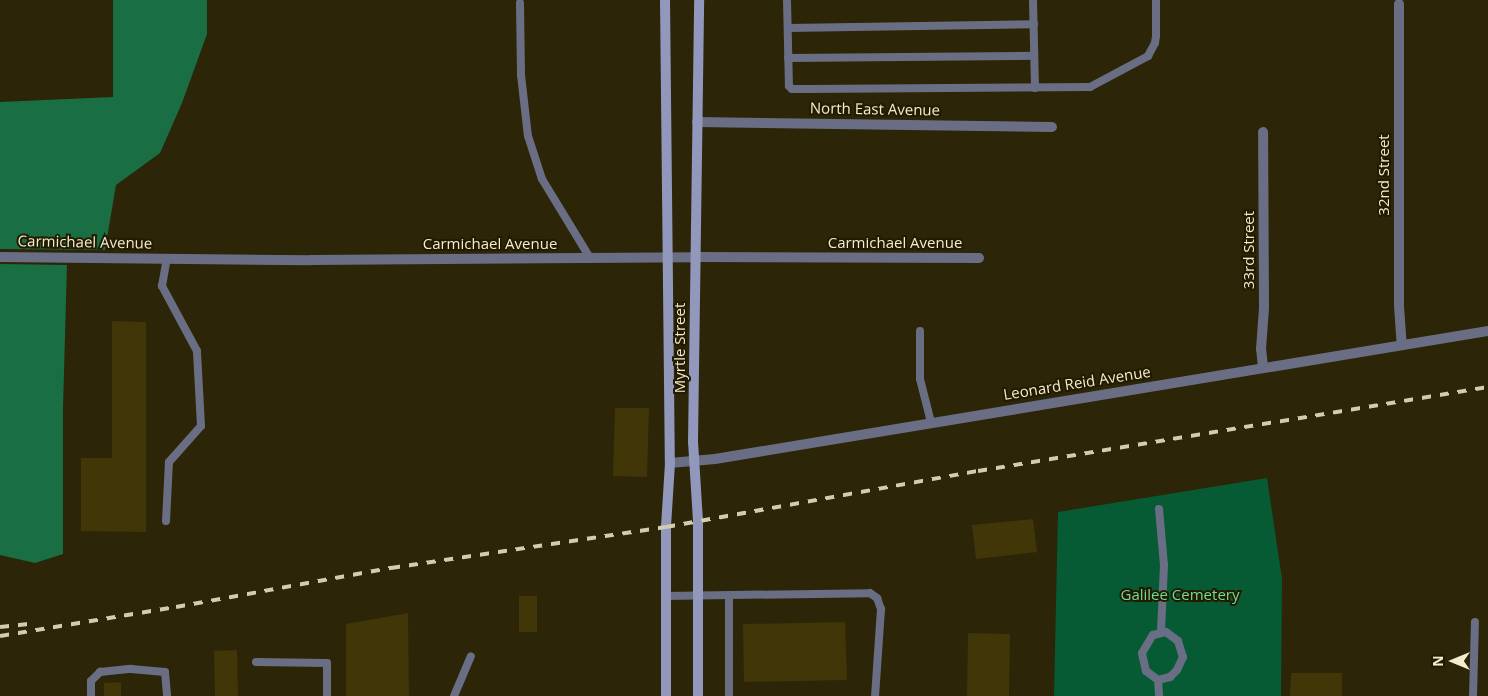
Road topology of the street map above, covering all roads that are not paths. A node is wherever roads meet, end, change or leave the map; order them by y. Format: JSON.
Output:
{"nodes":[{"id":1,"x":665,"y":0,"type":"edge"},
{"id":2,"x":699,"y":0,"type":"edge"},
{"id":3,"x":787,"y":0,"type":"edge"},
{"id":4,"x":1033,"y":0,"type":"edge"},
{"id":5,"x":1156,"y":0,"type":"edge"},
{"id":6,"x":520,"y":3,"type":"dead end"},
{"id":7,"x":1399,"y":4,"type":"dead end"},
{"id":8,"x":1034,"y":24,"type":"junction"},
{"id":9,"x":788,"y":28,"type":"junction"},
{"id":10,"x":1034,"y":56,"type":"junction"},
{"id":11,"x":788,"y":58,"type":"junction"},
{"id":12,"x":1035,"y":88,"type":"junction"},
{"id":13,"x":697,"y":122,"type":"junction"},
{"id":14,"x":1052,"y":127,"type":"dead end"},
{"id":15,"x":1263,"y":132,"type":"dead end"},
{"id":16,"x":0,"y":256,"type":"edge"},
{"id":17,"x":667,"y":257,"type":"junction"},
{"id":18,"x":696,"y":257,"type":"junction"},
{"id":19,"x":167,"y":258,"type":"junction"},
{"id":20,"x":590,"y":258,"type":"junction"},
{"id":21,"x":979,"y":258,"type":"dead end"},
{"id":22,"x":920,"y":331,"type":"dead end"},
{"id":23,"x":1488,"y":331,"type":"edge"},
{"id":24,"x":1402,"y":345,"type":"junction"},
{"id":25,"x":1263,"y":367,"type":"junction"},
{"id":26,"x":931,"y":422,"type":"junction"},
{"id":27,"x":694,"y":460,"type":"junction"},
{"id":28,"x":670,"y":463,"type":"junction"},
{"id":29,"x":1159,"y":509,"type":"dead end"},
{"id":30,"x":166,"y":521,"type":"dead end"},
{"id":31,"x":666,"y":596,"type":"junction"},
{"id":32,"x":699,"y":596,"type":"junction"},
{"id":33,"x":729,"y":596,"type":"junction"},
{"id":34,"x":1475,"y":622,"type":"dead end"},
{"id":35,"x":1161,"y":632,"type":"junction"},
{"id":36,"x":471,"y":656,"type":"dead end"},
{"id":37,"x":256,"y":662,"type":"dead end"},
{"id":38,"x":1158,"y":680,"type":"junction"},
{"id":39,"x":91,"y":696,"type":"edge"},
{"id":40,"x":168,"y":696,"type":"edge"},
{"id":41,"x":327,"y":696,"type":"edge"},
{"id":42,"x":454,"y":696,"type":"edge"},
{"id":43,"x":666,"y":696,"type":"edge"},
{"id":44,"x":698,"y":696,"type":"edge"},
{"id":45,"x":730,"y":696,"type":"edge"},
{"id":46,"x":875,"y":696,"type":"edge"},
{"id":47,"x":1159,"y":696,"type":"edge"},
{"id":48,"x":1474,"y":696,"type":"edge"}],
"edges":[{"from":1,"to":17,"type":"street","name":"Myrtle Street"},
{"from":2,"to":13,"type":"street","name":"Myrtle Street"},
{"from":3,"to":9,"type":"lane"},
{"from":4,"to":8,"type":"lane"},
{"from":5,"to":12,"type":"lane"},
{"from":6,"to":20,"type":"lane"},
{"from":7,"to":24,"type":"street","name":"32nd Street"},
{"from":8,"to":9,"type":"lane"},
{"from":8,"to":10,"type":"lane"},
{"from":9,"to":11,"type":"lane"},
{"from":10,"to":11,"type":"lane"},
{"from":10,"to":12,"type":"lane"},
{"from":11,"to":12,"type":"lane"},
{"from":13,"to":14,"type":"street","name":"North East Avenue"},
{"from":13,"to":18,"type":"street","name":"Myrtle Street"},
{"from":15,"to":25,"type":"street","name":"33rd Street"},
{"from":16,"to":19,"type":"street","name":"Carmichael Avenue"},
{"from":17,"to":18,"type":"street","name":"Carmichael Avenue"},
{"from":17,"to":20,"type":"street","name":"Carmichael Avenue"},
{"from":17,"to":28,"type":"street","name":"Myrtle Street"},
{"from":18,"to":21,"type":"street","name":"Carmichael Avenue"},
{"from":18,"to":27,"type":"street","name":"Myrtle Street"},
{"from":19,"to":20,"type":"street","name":"Carmichael Avenue"},
{"from":19,"to":30,"type":"lane"},
{"from":22,"to":26,"type":"lane"},
{"from":23,"to":24,"type":"street","name":"Leonard Reid Avenue"},
{"from":24,"to":25,"type":"street","name":"Leonard Reid Avenue"},
{"from":25,"to":26,"type":"street","name":"Leonard Reid Avenue"},
{"from":26,"to":27,"type":"street","name":"Leonard Reid Avenue"},
{"from":27,"to":28,"type":"street","name":"Leonard Reid Avenue"},
{"from":27,"to":32,"type":"street","name":"Myrtle Street"},
{"from":28,"to":31,"type":"street","name":"Myrtle Street"},
{"from":29,"to":35,"type":"lane"},
{"from":31,"to":32,"type":"lane"},
{"from":31,"to":43,"type":"street","name":"Myrtle Street"},
{"from":32,"to":33,"type":"lane"},
{"from":32,"to":44,"type":"street","name":"Myrtle Street"},
{"from":33,"to":45,"type":"lane"},
{"from":33,"to":46,"type":"lane"},
{"from":34,"to":48,"type":"lane"},
{"from":35,"to":38,"type":"lane"},
{"from":35,"to":38,"type":"lane"},
{"from":36,"to":42,"type":"lane"},
{"from":37,"to":41,"type":"lane"},
{"from":38,"to":47,"type":"lane"},
{"from":39,"to":40,"type":"lane"}]}
